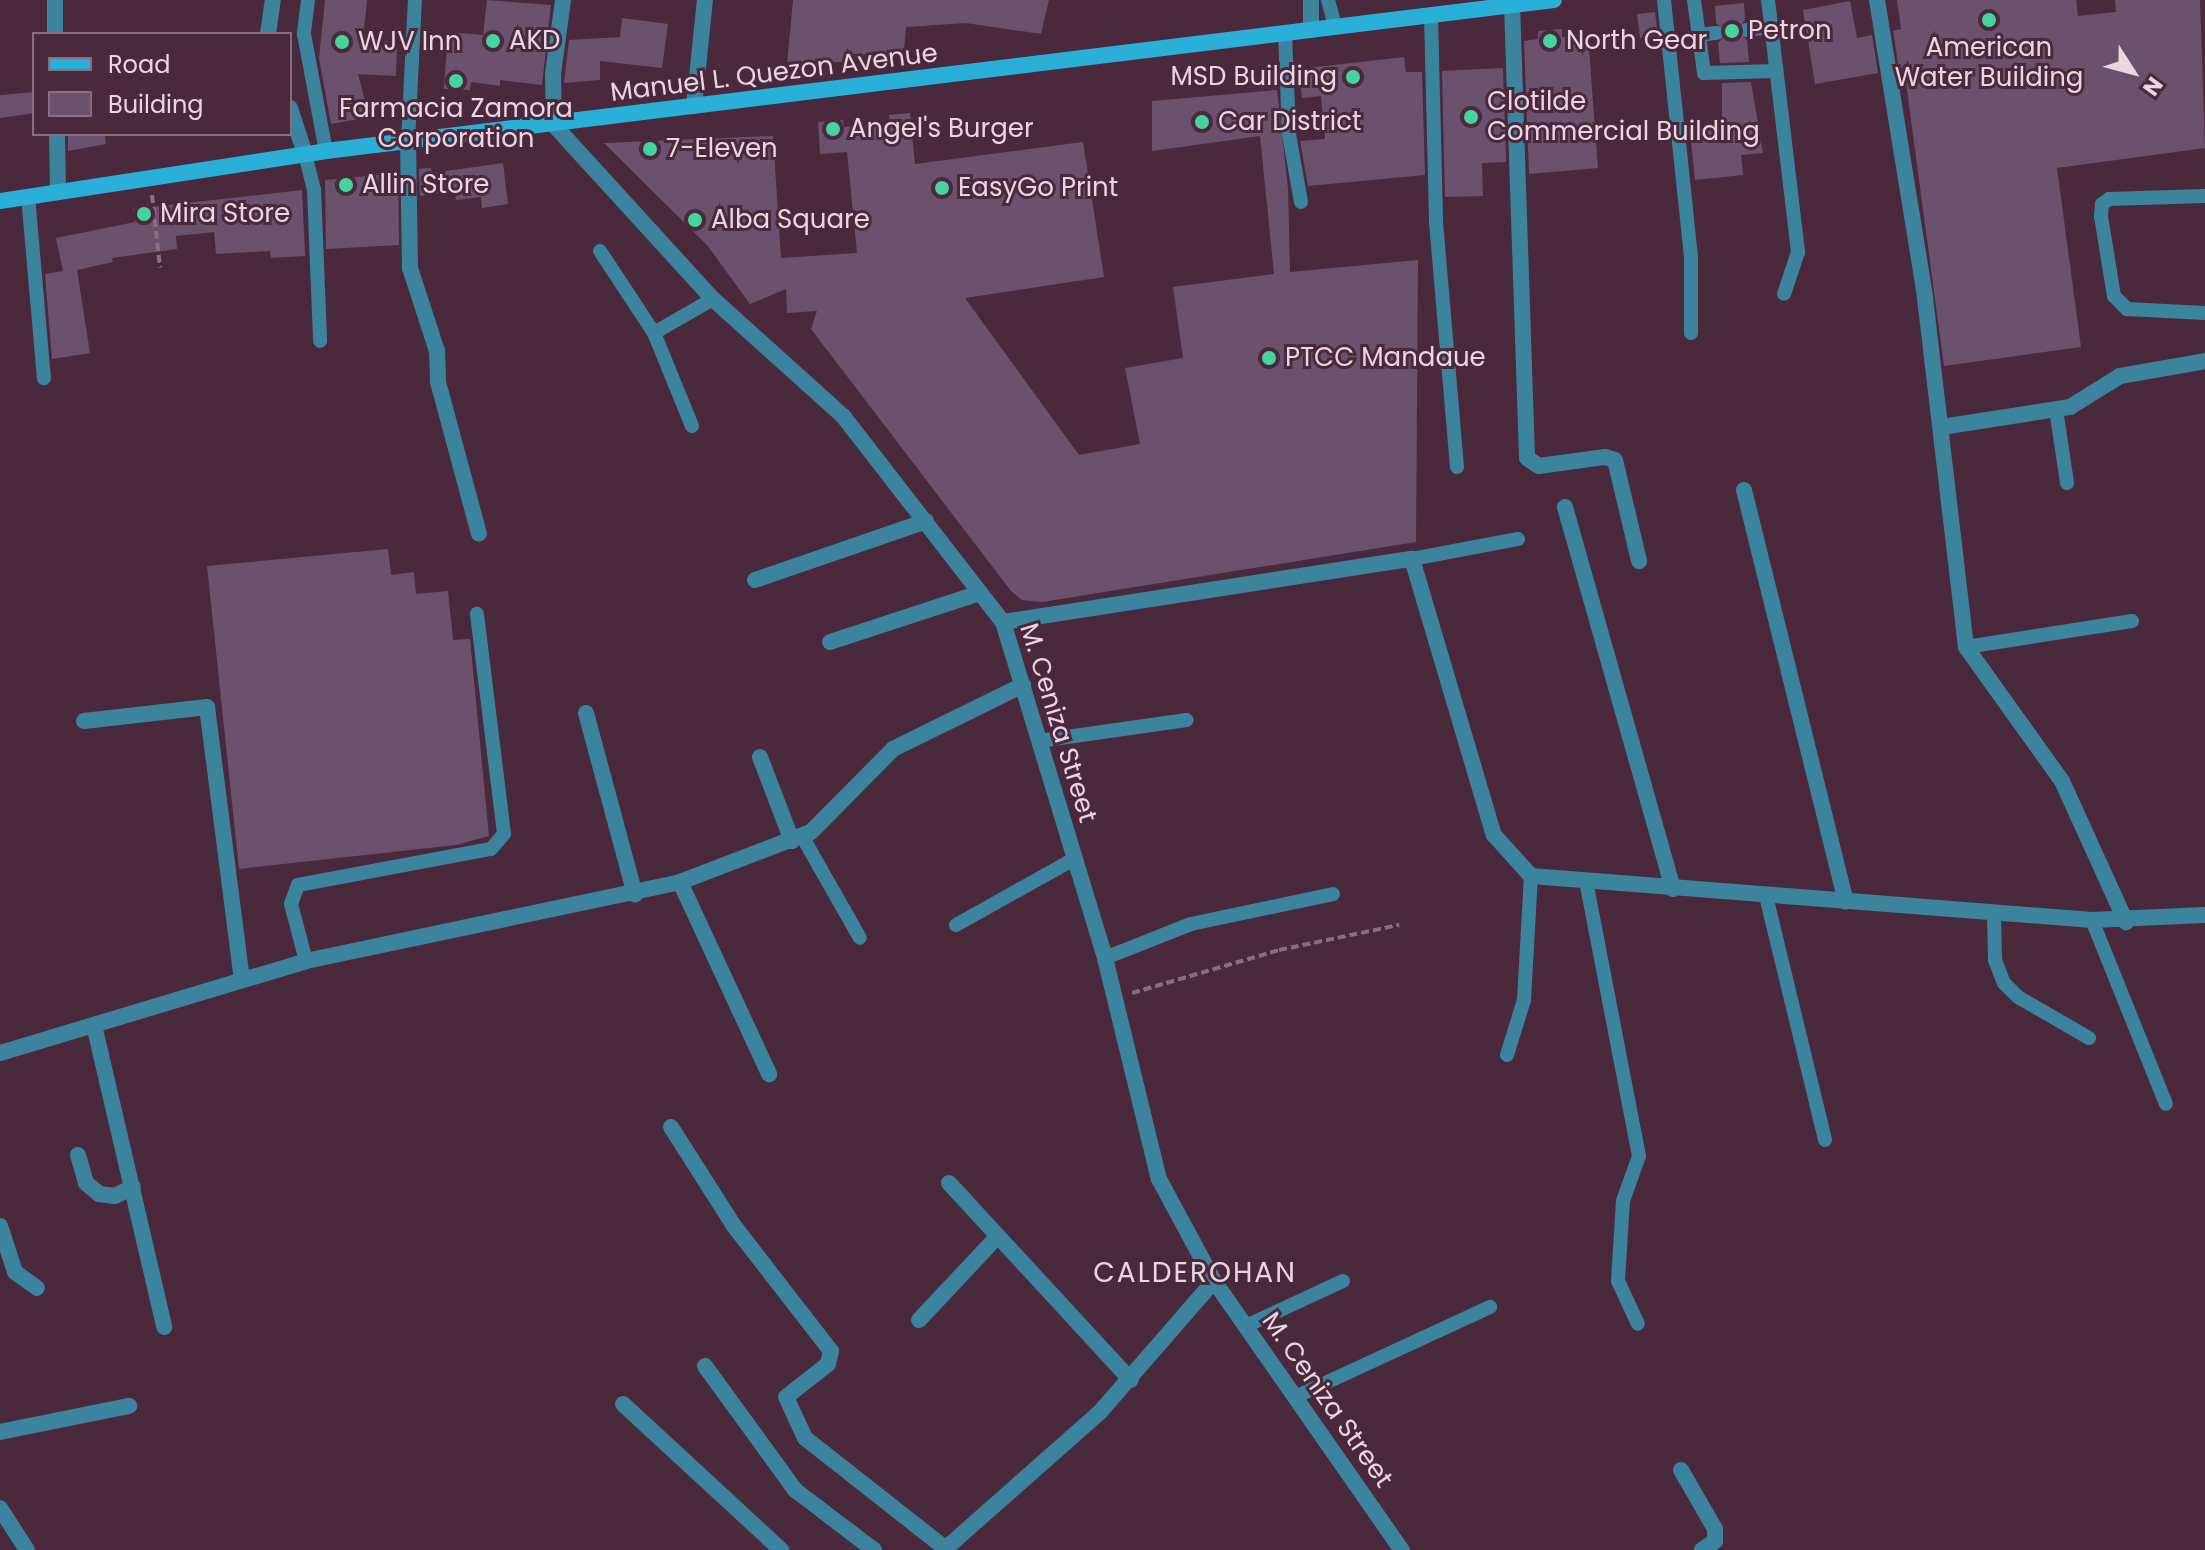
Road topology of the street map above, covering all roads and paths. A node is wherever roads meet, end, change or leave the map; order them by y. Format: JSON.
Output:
{"nodes":[{"id":1,"x":55,"y":0,"type":"edge"},
{"id":2,"x":273,"y":0,"type":"edge"},
{"id":3,"x":308,"y":0,"type":"edge"},
{"id":4,"x":415,"y":0,"type":"edge"},
{"id":5,"x":563,"y":0,"type":"edge"},
{"id":6,"x":705,"y":0,"type":"edge"},
{"id":7,"x":1311,"y":0,"type":"edge"},
{"id":8,"x":1328,"y":0,"type":"edge"},
{"id":9,"x":1554,"y":0,"type":"edge"},
{"id":10,"x":1664,"y":0,"type":"edge"},
{"id":11,"x":1694,"y":0,"type":"edge"},
{"id":12,"x":1768,"y":0,"type":"edge"},
{"id":13,"x":1877,"y":0,"type":"edge"},
{"id":14,"x":1512,"y":5,"type":"junction"},
{"id":15,"x":1431,"y":15,"type":"junction"},
{"id":16,"x":1335,"y":27,"type":"junction"},
{"id":17,"x":1772,"y":27,"type":"junction"},
{"id":18,"x":1311,"y":30,"type":"junction"},
{"id":19,"x":1746,"y":30,"type":"dead end"},
{"id":20,"x":55,"y":32,"type":"edge"},
{"id":21,"x":268,"y":32,"type":"edge"},
{"id":22,"x":1285,"y":33,"type":"junction"},
{"id":23,"x":1717,"y":33,"type":"dead end"},
{"id":24,"x":1697,"y":35,"type":"junction"},
{"id":25,"x":1776,"y":71,"type":"junction"},
{"id":26,"x":694,"y":106,"type":"junction"},
{"id":27,"x":292,"y":114,"type":"edge"},
{"id":28,"x":554,"y":125,"type":"junction"},
{"id":29,"x":57,"y":136,"type":"edge"},
{"id":30,"x":408,"y":141,"type":"junction"},
{"id":31,"x":326,"y":151,"type":"junction"},
{"id":32,"x":305,"y":154,"type":"junction"},
{"id":33,"x":151,"y":178,"type":"junction"},
{"id":34,"x":58,"y":192,"type":"junction"},
{"id":35,"x":28,"y":196,"type":"junction"},
{"id":36,"x":2205,"y":196,"type":"edge"},
{"id":37,"x":0,"y":201,"type":"edge"},
{"id":38,"x":1301,"y":202,"type":"dead end"},
{"id":39,"x":600,"y":251,"type":"dead end"},
{"id":40,"x":160,"y":268,"type":"dead end"},
{"id":41,"x":1784,"y":294,"type":"dead end"},
{"id":42,"x":713,"y":299,"type":"junction"},
{"id":43,"x":2205,"y":313,"type":"edge"},
{"id":44,"x":654,"y":333,"type":"junction"},
{"id":45,"x":1691,"y":333,"type":"dead end"},
{"id":46,"x":320,"y":341,"type":"dead end"},
{"id":47,"x":2205,"y":361,"type":"edge"},
{"id":48,"x":44,"y":378,"type":"dead end"},
{"id":49,"x":2056,"y":409,"type":"junction"},
{"id":50,"x":692,"y":426,"type":"dead end"},
{"id":51,"x":1942,"y":427,"type":"junction"},
{"id":52,"x":1457,"y":467,"type":"dead end"},
{"id":53,"x":2067,"y":483,"type":"dead end"},
{"id":54,"x":1744,"y":490,"type":"dead end"},
{"id":55,"x":1565,"y":507,"type":"dead end"},
{"id":56,"x":926,"y":521,"type":"junction"},
{"id":57,"x":479,"y":534,"type":"dead end"},
{"id":58,"x":1518,"y":539,"type":"dead end"},
{"id":59,"x":1412,"y":559,"type":"junction"},
{"id":60,"x":1639,"y":561,"type":"dead end"},
{"id":61,"x":755,"y":580,"type":"dead end"},
{"id":62,"x":980,"y":593,"type":"junction"},
{"id":63,"x":477,"y":614,"type":"dead end"},
{"id":64,"x":2132,"y":621,"type":"dead end"},
{"id":65,"x":1003,"y":622,"type":"junction"},
{"id":66,"x":830,"y":642,"type":"dead end"},
{"id":67,"x":1966,"y":647,"type":"junction"},
{"id":68,"x":1023,"y":685,"type":"junction"},
{"id":69,"x":586,"y":713,"type":"dead end"},
{"id":70,"x":1187,"y":720,"type":"dead end"},
{"id":71,"x":84,"y":721,"type":"dead end"},
{"id":72,"x":1039,"y":741,"type":"junction"},
{"id":73,"x":760,"y":757,"type":"dead end"},
{"id":74,"x":797,"y":838,"type":"junction"},
{"id":75,"x":1074,"y":859,"type":"junction"},
{"id":76,"x":1531,"y":876,"type":"junction"},
{"id":77,"x":1586,"y":881,"type":"junction"},
{"id":78,"x":680,"y":882,"type":"junction"},
{"id":79,"x":1673,"y":889,"type":"junction"},
{"id":80,"x":1333,"y":894,"type":"dead end"},
{"id":81,"x":635,"y":895,"type":"junction"},
{"id":82,"x":1766,"y":896,"type":"junction"},
{"id":83,"x":1846,"y":902,"type":"junction"},
{"id":84,"x":1994,"y":913,"type":"junction"},
{"id":85,"x":2205,"y":915,"type":"edge"},
{"id":86,"x":2092,"y":920,"type":"junction"},
{"id":87,"x":2126,"y":922,"type":"junction"},
{"id":88,"x":956,"y":925,"type":"dead end"},
{"id":89,"x":1399,"y":925,"type":"dead end"},
{"id":90,"x":860,"y":938,"type":"dead end"},
{"id":91,"x":1105,"y":958,"type":"junction"},
{"id":92,"x":306,"y":961,"type":"junction"},
{"id":93,"x":242,"y":980,"type":"junction"},
{"id":94,"x":1114,"y":998,"type":"junction"},
{"id":95,"x":94,"y":1025,"type":"junction"},
{"id":96,"x":2089,"y":1038,"type":"dead end"},
{"id":97,"x":0,"y":1053,"type":"edge"},
{"id":98,"x":1507,"y":1055,"type":"dead end"},
{"id":99,"x":769,"y":1074,"type":"dead end"},
{"id":100,"x":2166,"y":1104,"type":"dead end"},
{"id":101,"x":671,"y":1127,"type":"dead end"},
{"id":102,"x":1825,"y":1140,"type":"dead end"},
{"id":103,"x":78,"y":1155,"type":"dead end"},
{"id":104,"x":949,"y":1183,"type":"dead end"},
{"id":105,"x":133,"y":1187,"type":"junction"},
{"id":106,"x":0,"y":1226,"type":"edge"},
{"id":107,"x":996,"y":1238,"type":"junction"},
{"id":108,"x":1214,"y":1281,"type":"junction"},
{"id":109,"x":1343,"y":1281,"type":"dead end"},
{"id":110,"x":37,"y":1288,"type":"dead end"},
{"id":111,"x":1490,"y":1307,"type":"dead end"},
{"id":112,"x":919,"y":1320,"type":"dead end"},
{"id":113,"x":1638,"y":1324,"type":"dead end"},
{"id":114,"x":1246,"y":1326,"type":"junction"},
{"id":115,"x":164,"y":1327,"type":"dead end"},
{"id":116,"x":705,"y":1366,"type":"dead end"},
{"id":117,"x":1131,"y":1380,"type":"junction"},
{"id":118,"x":1295,"y":1397,"type":"junction"},
{"id":119,"x":623,"y":1404,"type":"dead end"},
{"id":120,"x":129,"y":1406,"type":"dead end"},
{"id":121,"x":0,"y":1432,"type":"edge"},
{"id":122,"x":1681,"y":1470,"type":"dead end"},
{"id":123,"x":0,"y":1508,"type":"edge"},
{"id":124,"x":945,"y":1549,"type":"edge"},
{"id":125,"x":27,"y":1550,"type":"edge"},
{"id":126,"x":781,"y":1550,"type":"edge"},
{"id":127,"x":874,"y":1550,"type":"edge"},
{"id":128,"x":1402,"y":1550,"type":"edge"},
{"id":129,"x":1702,"y":1550,"type":"edge"}],
"edges":[{"from":1,"to":20,"type":"street"},
{"from":2,"to":21,"type":"street"},
{"from":3,"to":31,"type":"lane"},
{"from":4,"to":30,"type":"lane"},
{"from":5,"to":28,"type":"street"},
{"from":6,"to":26,"type":"street"},
{"from":7,"to":18,"type":"street"},
{"from":8,"to":16,"type":"lane"},
{"from":9,"to":14,"type":"main road","name":"Manuel L. Quezon Avenue"},
{"from":10,"to":45,"type":"lane"},
{"from":11,"to":24,"type":"lane"},
{"from":12,"to":17,"type":"lane"},
{"from":13,"to":51,"type":"street"},
{"from":14,"to":15,"type":"main road","name":"Manuel L. Quezon Avenue"},
{"from":14,"to":60,"type":"street"},
{"from":15,"to":16,"type":"main road","name":"Manuel L. Quezon Avenue"},
{"from":15,"to":52,"type":"lane"},
{"from":16,"to":18,"type":"main road","name":"Manuel L. Quezon Avenue"},
{"from":17,"to":19,"type":"lane"},
{"from":17,"to":25,"type":"lane"},
{"from":18,"to":22,"type":"main road","name":"Manuel L. Quezon Avenue"},
{"from":22,"to":26,"type":"main road","name":"Manuel L. Quezon Avenue"},
{"from":22,"to":38,"type":"lane"},
{"from":23,"to":24,"type":"lane"},
{"from":24,"to":25,"type":"lane"},
{"from":25,"to":41,"type":"lane"},
{"from":26,"to":28,"type":"main road","name":"Manuel L. Quezon Avenue"},
{"from":27,"to":32,"type":"street"},
{"from":28,"to":30,"type":"main road","name":"Manuel L. Quezon Avenue"},
{"from":28,"to":42,"type":"street","name":"M. Ceniza Street"},
{"from":29,"to":34,"type":"street"},
{"from":30,"to":31,"type":"main road","name":"Manuel L. Quezon Avenue"},
{"from":30,"to":57,"type":"street"},
{"from":31,"to":32,"type":"main road","name":"Manuel L. Quezon Avenue"},
{"from":32,"to":33,"type":"main road","name":"Manuel L. Quezon Avenue"},
{"from":32,"to":46,"type":"lane"},
{"from":33,"to":34,"type":"main road","name":"Manuel L. Quezon Avenue"},
{"from":33,"to":40,"type":"path"},
{"from":34,"to":35,"type":"main road","name":"Manuel L. Quezon Avenue"},
{"from":35,"to":37,"type":"main road","name":"Manuel L. Quezon Avenue"},
{"from":35,"to":48,"type":"lane"},
{"from":36,"to":43,"type":"lane"},
{"from":39,"to":44,"type":"lane"},
{"from":42,"to":44,"type":"lane"},
{"from":42,"to":56,"type":"street","name":"M. Ceniza Street"},
{"from":44,"to":50,"type":"lane"},
{"from":47,"to":49,"type":"street"},
{"from":49,"to":51,"type":"street"},
{"from":49,"to":53,"type":"lane"},
{"from":51,"to":67,"type":"street"},
{"from":54,"to":83,"type":"street"},
{"from":55,"to":79,"type":"street"},
{"from":56,"to":61,"type":"street"},
{"from":56,"to":62,"type":"street","name":"M. Ceniza Street"},
{"from":58,"to":59,"type":"lane"},
{"from":59,"to":65,"type":"street"},
{"from":59,"to":76,"type":"street"},
{"from":62,"to":65,"type":"street","name":"M. Ceniza Street"},
{"from":62,"to":66,"type":"street"},
{"from":63,"to":92,"type":"lane"},
{"from":64,"to":67,"type":"lane"},
{"from":65,"to":68,"type":"street","name":"M. Ceniza Street"},
{"from":67,"to":87,"type":"street"},
{"from":68,"to":72,"type":"street","name":"M. Ceniza Street"},
{"from":68,"to":74,"type":"street"},
{"from":69,"to":81,"type":"street"},
{"from":70,"to":72,"type":"lane"},
{"from":71,"to":93,"type":"street"},
{"from":72,"to":75,"type":"street","name":"M. Ceniza Street"},
{"from":73,"to":74,"type":"street"},
{"from":74,"to":78,"type":"street"},
{"from":74,"to":90,"type":"lane"},
{"from":75,"to":88,"type":"lane"},
{"from":75,"to":91,"type":"street","name":"M. Ceniza Street"},
{"from":76,"to":77,"type":"street"},
{"from":76,"to":98,"type":"lane"},
{"from":77,"to":79,"type":"street"},
{"from":77,"to":113,"type":"lane"},
{"from":78,"to":81,"type":"street"},
{"from":78,"to":99,"type":"street"},
{"from":79,"to":82,"type":"street"},
{"from":80,"to":91,"type":"lane"},
{"from":81,"to":92,"type":"street"},
{"from":82,"to":83,"type":"street"},
{"from":82,"to":102,"type":"lane"},
{"from":83,"to":84,"type":"street"},
{"from":84,"to":86,"type":"street"},
{"from":84,"to":96,"type":"lane"},
{"from":85,"to":87,"type":"street"},
{"from":86,"to":87,"type":"street"},
{"from":86,"to":100,"type":"lane"},
{"from":89,"to":94,"type":"path"},
{"from":91,"to":94,"type":"street","name":"M. Ceniza Street"},
{"from":92,"to":93,"type":"street"},
{"from":93,"to":95,"type":"street"},
{"from":94,"to":108,"type":"street","name":"M. Ceniza Street"},
{"from":95,"to":97,"type":"street"},
{"from":95,"to":105,"type":"street"},
{"from":101,"to":124,"type":"street"},
{"from":103,"to":105,"type":"street"},
{"from":104,"to":107,"type":"street"},
{"from":105,"to":115,"type":"street"},
{"from":106,"to":110,"type":"street"},
{"from":107,"to":112,"type":"street"},
{"from":107,"to":117,"type":"street"},
{"from":108,"to":114,"type":"street","name":"M. Ceniza Street"},
{"from":108,"to":117,"type":"street"},
{"from":109,"to":114,"type":"lane"},
{"from":111,"to":118,"type":"lane"},
{"from":114,"to":118,"type":"street","name":"M. Ceniza Street"},
{"from":116,"to":127,"type":"street"},
{"from":117,"to":124,"type":"street"},
{"from":118,"to":128,"type":"street","name":"M. Ceniza Street"},
{"from":119,"to":126,"type":"street"},
{"from":120,"to":121,"type":"street"},
{"from":122,"to":129,"type":"street"},
{"from":123,"to":125,"type":"street"}]}
